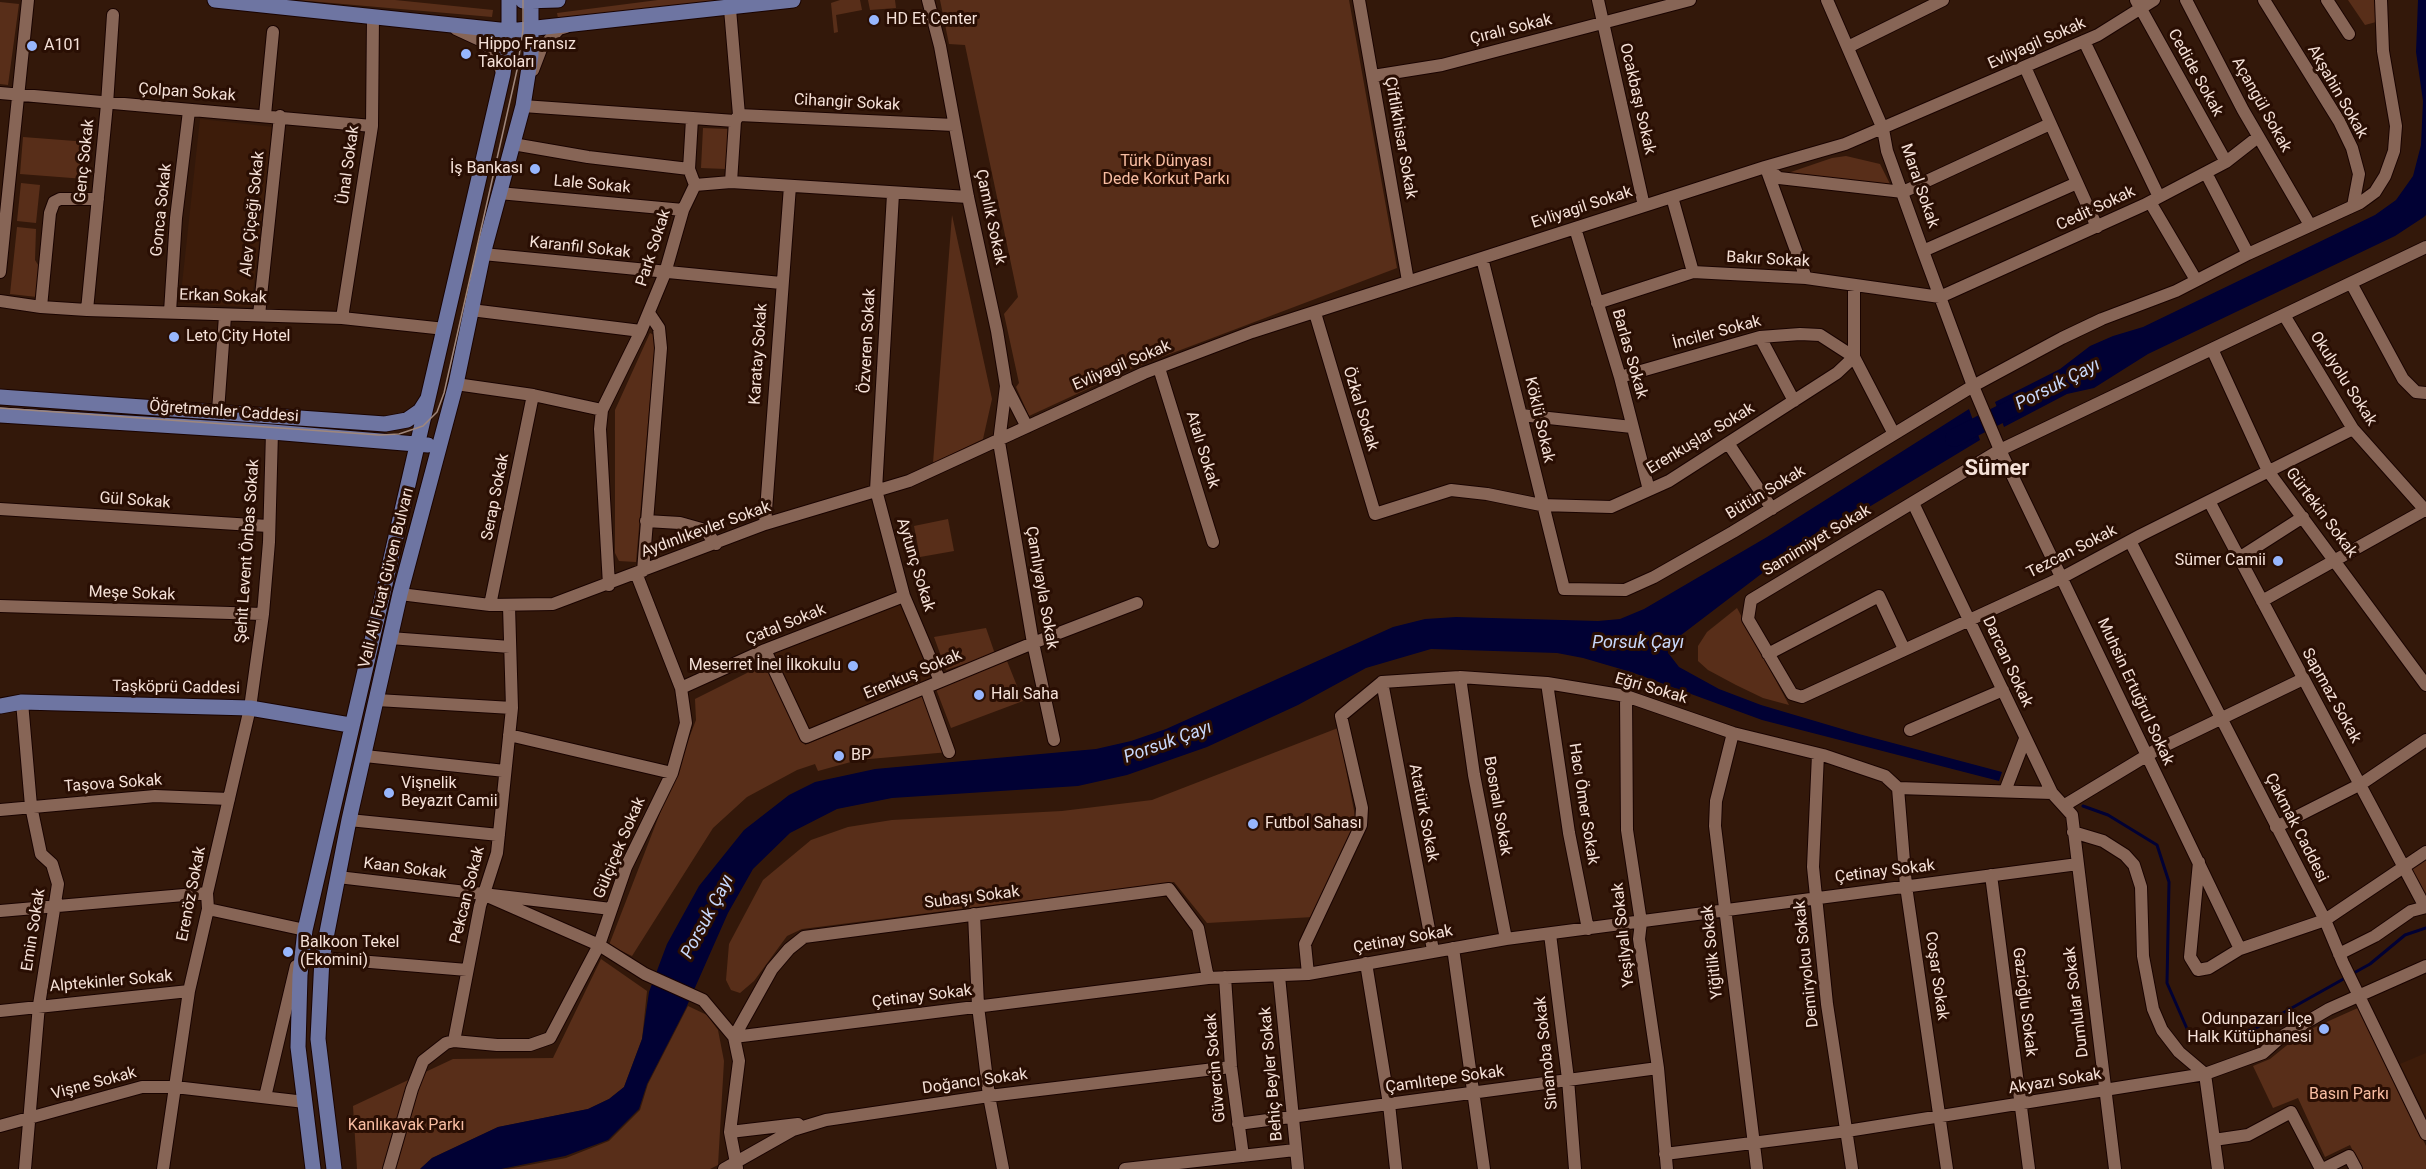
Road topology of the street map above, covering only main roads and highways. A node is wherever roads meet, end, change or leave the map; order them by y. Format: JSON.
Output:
{"nodes":[{"id":1,"x":215,"y":0,"type":"edge"},
{"id":2,"x":506,"y":0,"type":"edge"},
{"id":3,"x":558,"y":0,"type":"edge"},
{"id":4,"x":793,"y":0,"type":"edge"},
{"id":5,"x":531,"y":1,"type":"edge"},
{"id":6,"x":532,"y":29,"type":"junction"},
{"id":7,"x":509,"y":31,"type":"junction"},
{"id":8,"x":430,"y":394,"type":"junction"},
{"id":9,"x":0,"y":397,"type":"edge"},
{"id":10,"x":0,"y":415,"type":"edge"},
{"id":11,"x":397,"y":422,"type":"junction"},
{"id":12,"x":422,"y":430,"type":"junction"},
{"id":13,"x":431,"y":442,"type":"junction"},
{"id":14,"x":0,"y":706,"type":"edge"},
{"id":15,"x":350,"y":725,"type":"junction"},
{"id":16,"x":313,"y":1169,"type":"edge"},
{"id":17,"x":334,"y":1169,"type":"edge"}],
"edges":[{"from":1,"to":7,"type":"main road"},
{"from":2,"to":5,"type":"main road"},
{"from":2,"to":7,"type":"main road","name":"Vali Ali Fuat Güven Bulvarı"},
{"from":3,"to":5,"type":"main road"},
{"from":4,"to":6,"type":"main road"},
{"from":5,"to":6,"type":"main road","name":"Vali Ali Fuat Güven Bulvarı"},
{"from":6,"to":7,"type":"main road"},
{"from":6,"to":13,"type":"main road","name":"Vali Ali Fuat Güven Bulvarı"},
{"from":7,"to":8,"type":"main road","name":"Vali Ali Fuat Güven Bulvarı"},
{"from":8,"to":11,"type":"main road","name":"Öğretmenler Caddesi"},
{"from":8,"to":12,"type":"main road","name":"Vali Ali Fuat Güven Bulvarı"},
{"from":9,"to":11,"type":"main road","name":"Öğretmenler Caddesi"},
{"from":10,"to":13,"type":"main road","name":"Öğretmenler Caddesi"},
{"from":11,"to":12,"type":"main road"},
{"from":12,"to":13,"type":"main road","name":"Vali Ali Fuat Güven Bulvarı"},
{"from":13,"to":15,"type":"main road","name":"Vali Ali Fuat Güven Bulvarı"},
{"from":13,"to":17,"type":"main road","name":"Vali Ali Fuat Güven Bulvarı"},
{"from":14,"to":15,"type":"main road","name":"Taşköprü Caddesi"},
{"from":15,"to":16,"type":"main road","name":"Vali Ali Fuat Güven Bulvarı"}]}
